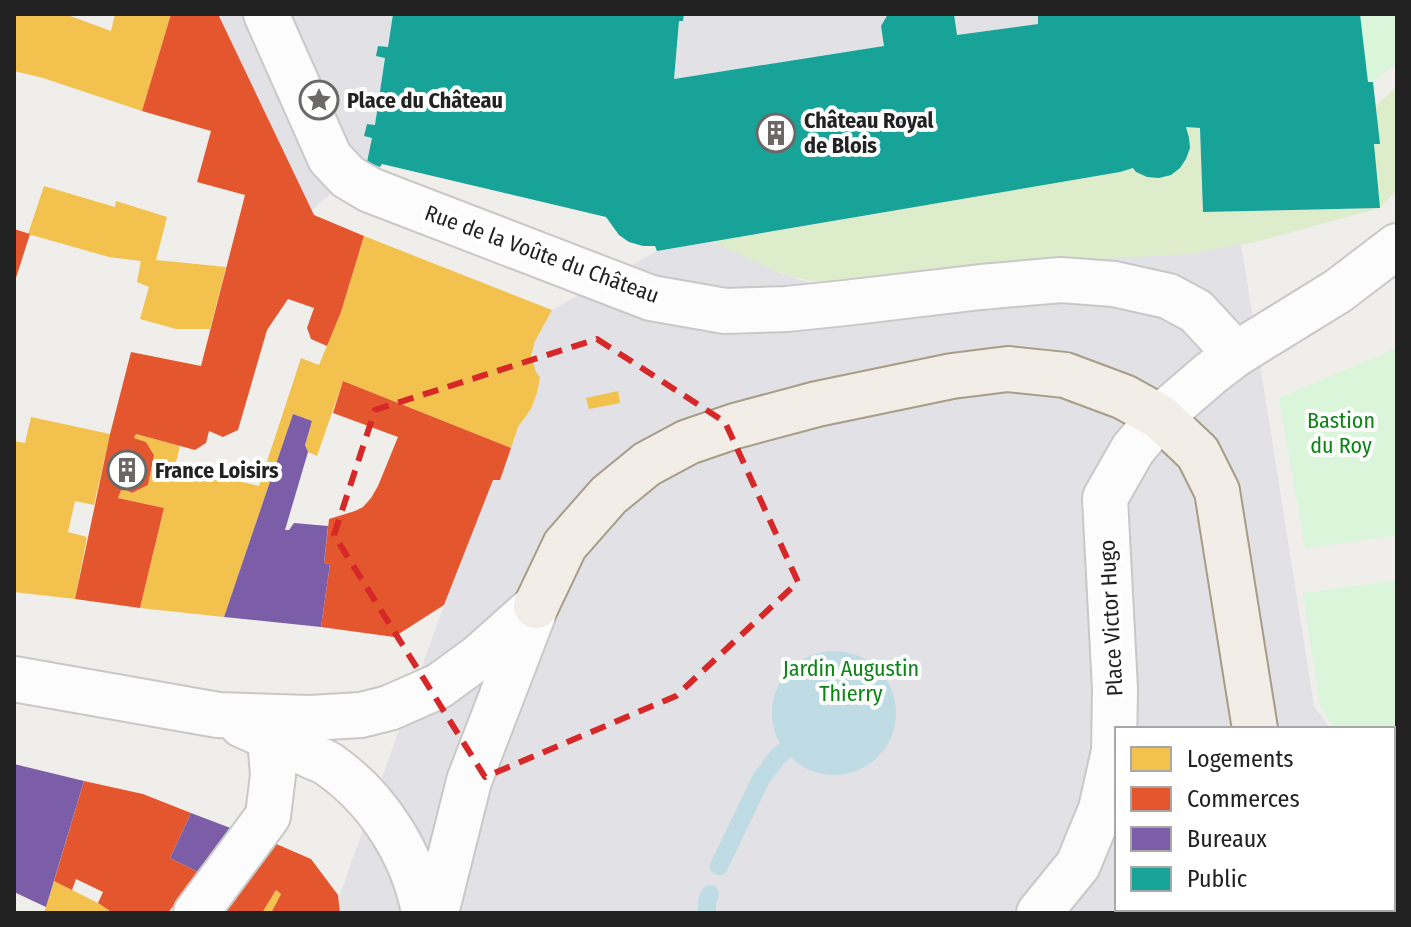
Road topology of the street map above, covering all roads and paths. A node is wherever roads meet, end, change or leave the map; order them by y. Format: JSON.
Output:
{"nodes":[{"id":1,"x":266,"y":14,"type":"edge"},
{"id":2,"x":1397,"y":246,"type":"edge"},
{"id":3,"x":1236,"y":354,"type":"junction"},
{"id":4,"x":1160,"y":417,"type":"junction"},
{"id":5,"x":536,"y":606,"type":"junction"},
{"id":6,"x":14,"y":679,"type":"edge"},
{"id":7,"x":218,"y":715,"type":"junction"},
{"id":8,"x":1255,"y":727,"type":"edge"},
{"id":9,"x":270,"y":737,"type":"junction"},
{"id":10,"x":196,"y":913,"type":"edge"},
{"id":11,"x":424,"y":913,"type":"edge"},
{"id":12,"x":436,"y":913,"type":"edge"},
{"id":13,"x":1039,"y":913,"type":"edge"}],
"edges":[{"from":1,"to":3,"type":"street","name":"Rue de la Voûte du Château"},
{"from":2,"to":3,"type":"street","name":"Place Victor Hugo"},
{"from":3,"to":4,"type":"street","name":"Place Victor Hugo"},
{"from":4,"to":5,"type":"main road"},
{"from":4,"to":8,"type":"main road"},
{"from":4,"to":13,"type":"street","name":"Place Victor Hugo"},
{"from":5,"to":7,"type":"street"},
{"from":5,"to":12,"type":"street"},
{"from":6,"to":7,"type":"street"},
{"from":7,"to":9,"type":"street"},
{"from":9,"to":10,"type":"street"},
{"from":9,"to":11,"type":"street"}]}
